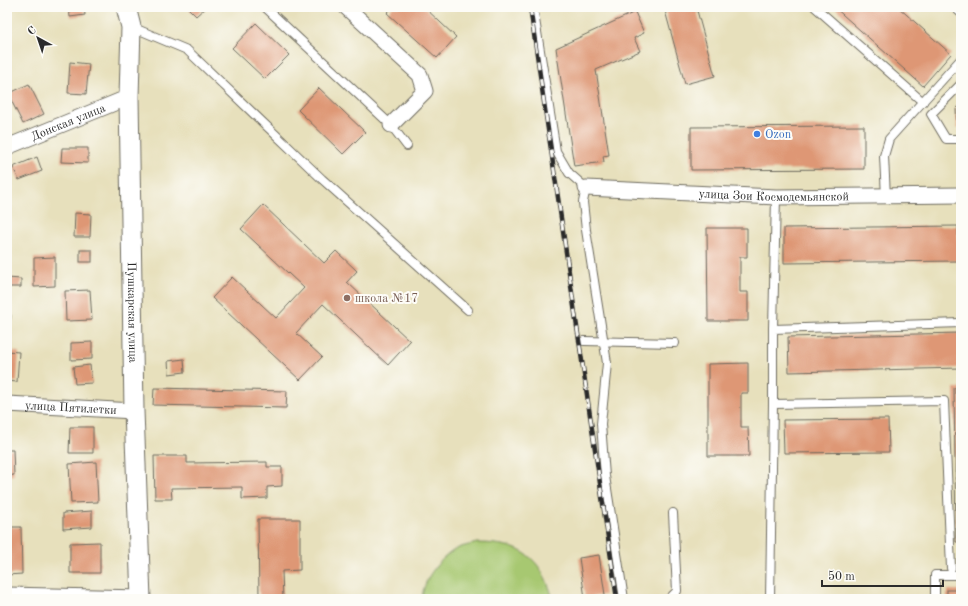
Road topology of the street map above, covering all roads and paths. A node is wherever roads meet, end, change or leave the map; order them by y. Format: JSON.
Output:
{"nodes":[{"id":1,"x":126,"y":7,"type":"edge"},
{"id":2,"x":265,"y":7,"type":"edge"},
{"id":3,"x":346,"y":7,"type":"edge"},
{"id":4,"x":534,"y":7,"type":"edge"},
{"id":5,"x":815,"y":7,"type":"edge"},
{"id":6,"x":954,"y":7,"type":"edge"},
{"id":7,"x":961,"y":13,"type":"edge"},
{"id":8,"x":131,"y":27,"type":"junction"},
{"id":9,"x":961,"y":59,"type":"edge"},
{"id":10,"x":961,"y":84,"type":"edge"},
{"id":11,"x":129,"y":97,"type":"junction"},
{"id":12,"x":923,"y":102,"type":"junction"},
{"id":13,"x":391,"y":125,"type":"junction"},
{"id":14,"x":961,"y":138,"type":"edge"},
{"id":15,"x":407,"y":146,"type":"dead end"},
{"id":16,"x":7,"y":147,"type":"edge"},
{"id":17,"x":586,"y":188,"type":"junction"},
{"id":18,"x":961,"y":195,"type":"edge"},
{"id":19,"x":886,"y":197,"type":"junction"},
{"id":20,"x":776,"y":198,"type":"junction"},
{"id":21,"x":468,"y":310,"type":"dead end"},
{"id":22,"x":961,"y":323,"type":"edge"},
{"id":23,"x":772,"y":329,"type":"junction"},
{"id":24,"x":584,"y":341,"type":"dead end"},
{"id":25,"x":604,"y":342,"type":"junction"},
{"id":26,"x":675,"y":343,"type":"dead end"},
{"id":27,"x":7,"y":404,"type":"edge"},
{"id":28,"x":773,"y":404,"type":"junction"},
{"id":29,"x":134,"y":410,"type":"junction"},
{"id":30,"x":673,"y":513,"type":"dead end"},
{"id":31,"x":951,"y":568,"type":"dead end"},
{"id":32,"x":961,"y":575,"type":"edge"},
{"id":33,"x":7,"y":595,"type":"edge"},
{"id":34,"x":141,"y":598,"type":"edge"},
{"id":35,"x":624,"y":599,"type":"edge"},
{"id":36,"x":669,"y":599,"type":"edge"},
{"id":37,"x":770,"y":599,"type":"edge"},
{"id":38,"x":935,"y":599,"type":"edge"}],
"edges":[{"from":1,"to":8,"type":"street","name":"Пушкарская улица"},
{"from":2,"to":13,"type":"lane"},
{"from":3,"to":13,"type":"street"},
{"from":4,"to":17,"type":"lane"},
{"from":5,"to":12,"type":"lane"},
{"from":6,"to":7,"type":"lane"},
{"from":8,"to":11,"type":"street","name":"Пушкарская улица"},
{"from":8,"to":21,"type":"lane"},
{"from":9,"to":12,"type":"lane"},
{"from":10,"to":14,"type":"lane"},
{"from":11,"to":16,"type":"street","name":"Донская улица"},
{"from":11,"to":29,"type":"street","name":"Пушкарская улица"},
{"from":12,"to":19,"type":"lane"},
{"from":13,"to":15,"type":"lane"},
{"from":17,"to":20,"type":"street","name":"улица Зои Космодемьянской"},
{"from":17,"to":25,"type":"lane"},
{"from":18,"to":19,"type":"street","name":"улица Зои Космодемьянской"},
{"from":19,"to":20,"type":"street","name":"улица Зои Космодемьянской"},
{"from":20,"to":23,"type":"lane"},
{"from":22,"to":23,"type":"lane"},
{"from":23,"to":28,"type":"lane"},
{"from":24,"to":25,"type":"lane"},
{"from":25,"to":26,"type":"lane"},
{"from":25,"to":35,"type":"lane"},
{"from":27,"to":29,"type":"street","name":"улица Пятилетки"},
{"from":28,"to":31,"type":"lane"},
{"from":28,"to":37,"type":"lane"},
{"from":29,"to":34,"type":"street","name":"Пушкарская улица"},
{"from":30,"to":36,"type":"lane"},
{"from":32,"to":38,"type":"lane"},
{"from":33,"to":34,"type":"street"}]}
